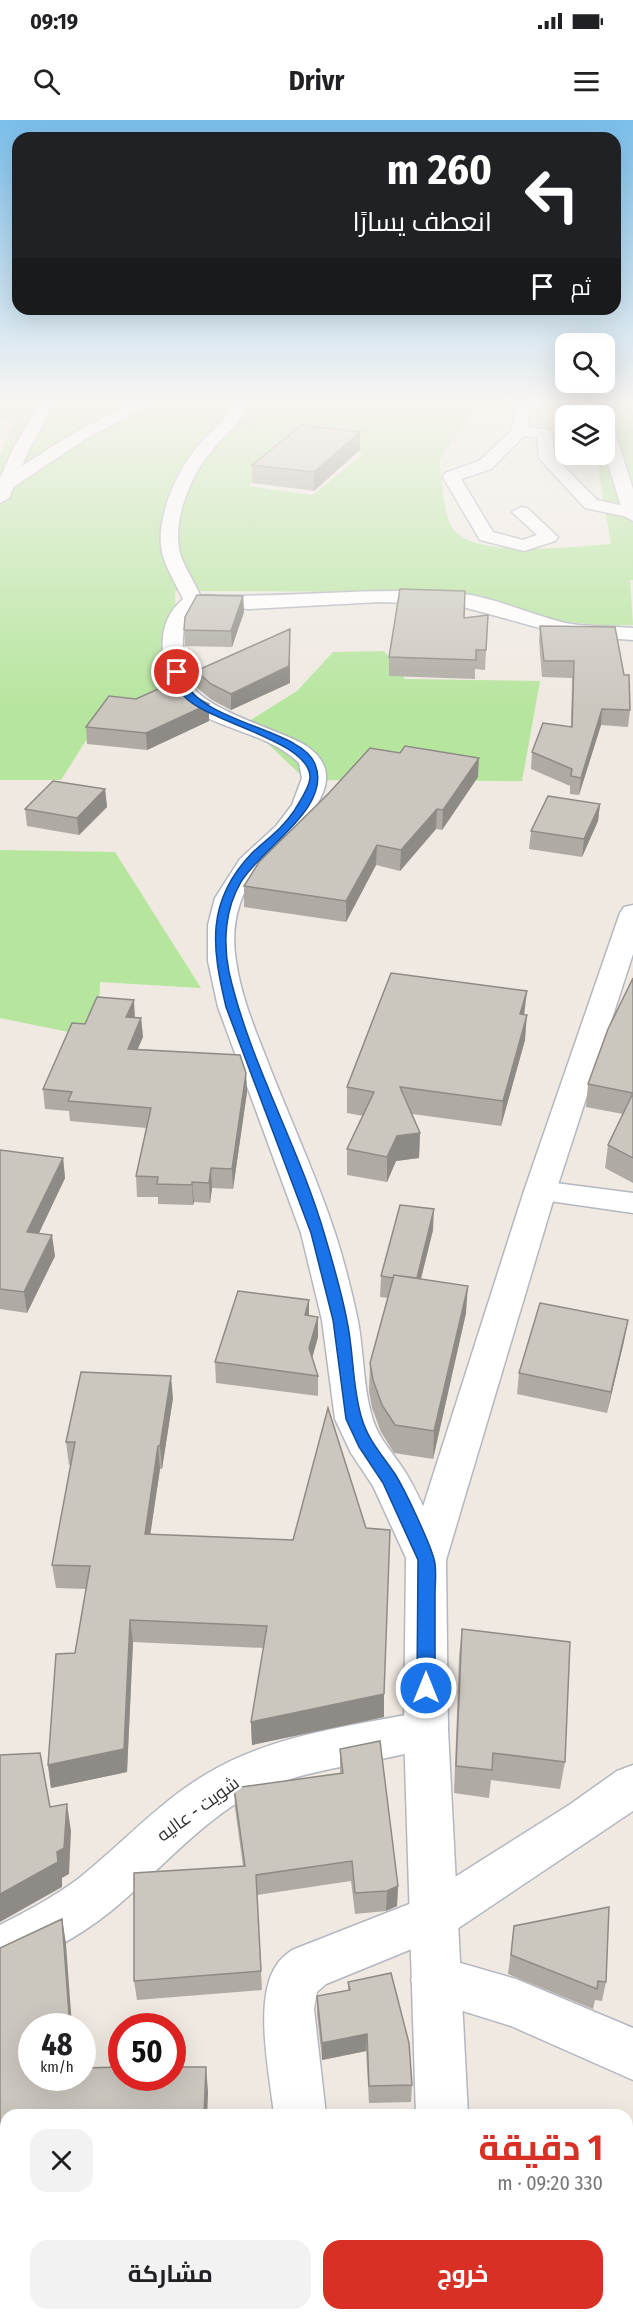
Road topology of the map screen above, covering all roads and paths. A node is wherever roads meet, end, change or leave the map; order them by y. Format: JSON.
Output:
{"nodes":[{"id":1,"x":177,"y":502,"type":"edge"},
{"id":2,"x":466,"y":502,"type":"edge"},
{"id":3,"x":589,"y":502,"type":"edge"},
{"id":4,"x":520,"y":512,"type":"dead end"},
{"id":5,"x":632,"y":514,"type":"edge"},
{"id":6,"x":193,"y":600,"type":"junction"},
{"id":7,"x":633,"y":634,"type":"edge"},
{"id":8,"x":633,"y":913,"type":"edge"},
{"id":9,"x":540,"y":1191,"type":"junction"},
{"id":10,"x":633,"y":1203,"type":"edge"},
{"id":11,"x":426,"y":1560,"type":"junction"},
{"id":12,"x":426,"y":1730,"type":"junction"},
{"id":13,"x":633,"y":1785,"type":"edge"},
{"id":14,"x":434,"y":1917,"type":"junction"},
{"id":15,"x":0,"y":1950,"type":"edge"},
{"id":16,"x":436,"y":1980,"type":"junction"},
{"id":17,"x":633,"y":2054,"type":"edge"},
{"id":18,"x":299,"y":2109,"type":"edge"},
{"id":19,"x":442,"y":2109,"type":"edge"}],
"edges":[{"from":1,"to":6,"type":"street"},
{"from":2,"to":4,"type":"street"},
{"from":3,"to":5,"type":"street"},
{"from":6,"to":7,"type":"street"},
{"from":6,"to":11,"type":"street"},
{"from":8,"to":9,"type":"street"},
{"from":9,"to":10,"type":"street"},
{"from":9,"to":11,"type":"street"},
{"from":11,"to":12,"type":"street"},
{"from":12,"to":14,"type":"street"},
{"from":12,"to":15,"type":"street","name":"شويت - عاليه"},
{"from":13,"to":14,"type":"street"},
{"from":14,"to":16,"type":"street"},
{"from":14,"to":18,"type":"street"},
{"from":16,"to":17,"type":"street"},
{"from":16,"to":19,"type":"street"}]}
